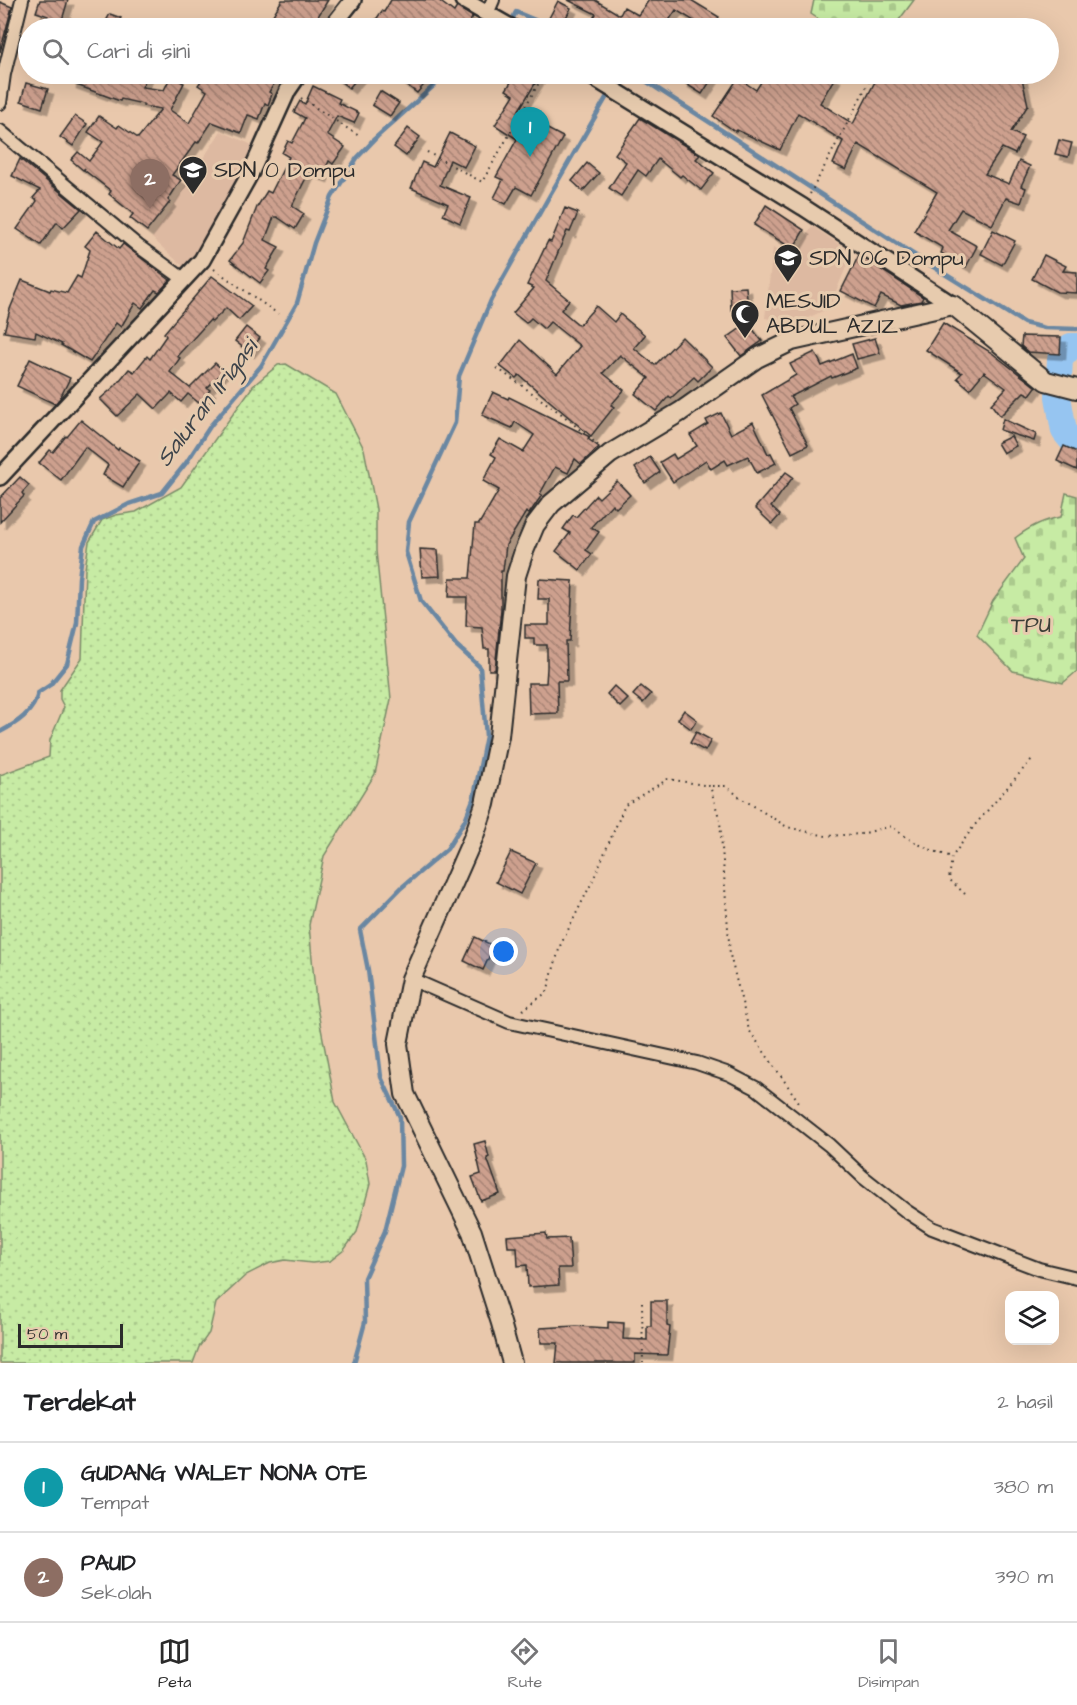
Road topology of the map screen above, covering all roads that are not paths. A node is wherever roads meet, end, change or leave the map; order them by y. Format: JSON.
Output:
{"nodes":[{"id":1,"x":22,"y":0,"type":"edge"},
{"id":2,"x":354,"y":0,"type":"edge"},
{"id":3,"x":463,"y":0,"type":"edge"},
{"id":4,"x":490,"y":7,"type":"edge"},
{"id":5,"x":339,"y":18,"type":"edge"},
{"id":6,"x":502,"y":18,"type":"edge"},
{"id":7,"x":292,"y":84,"type":"edge"},
{"id":8,"x":604,"y":84,"type":"edge"},
{"id":9,"x":0,"y":104,"type":"edge"},
{"id":10,"x":0,"y":131,"type":"edge"},
{"id":11,"x":185,"y":280,"type":"junction"},
{"id":12,"x":953,"y":305,"type":"junction"},
{"id":13,"x":1071,"y":388,"type":"edge"},
{"id":14,"x":0,"y":477,"type":"edge"},
{"id":15,"x":411,"y":979,"type":"junction"},
{"id":16,"x":1077,"y":1278,"type":"edge"},
{"id":17,"x":512,"y":1363,"type":"edge"}],
"edges":[{"from":1,"to":9,"type":"street"},
{"from":2,"to":5,"type":"street"},
{"from":3,"to":4,"type":"street"},
{"from":4,"to":6,"type":"street"},
{"from":7,"to":11,"type":"street"},
{"from":8,"to":12,"type":"street"},
{"from":10,"to":11,"type":"street"},
{"from":11,"to":14,"type":"street"},
{"from":12,"to":13,"type":"main road"},
{"from":12,"to":15,"type":"main road"},
{"from":15,"to":16,"type":"street"},
{"from":15,"to":17,"type":"main road"}]}
